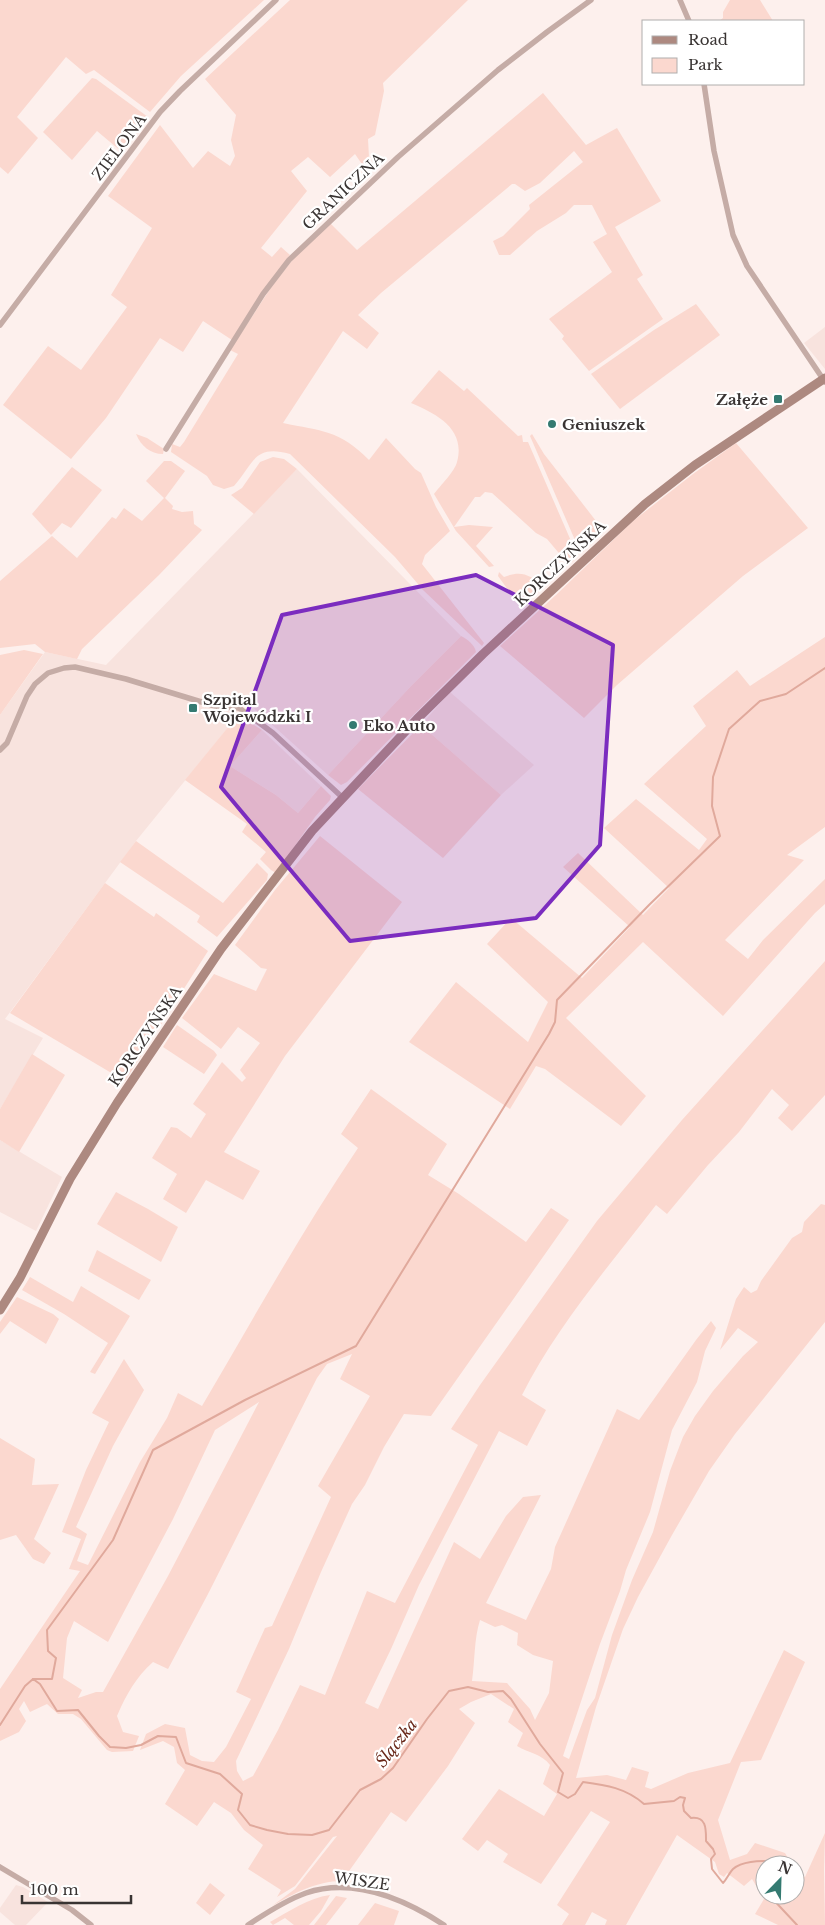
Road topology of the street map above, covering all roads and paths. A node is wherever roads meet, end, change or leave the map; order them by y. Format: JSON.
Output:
{"nodes":[{"id":1,"x":276,"y":0,"type":"edge"},
{"id":2,"x":591,"y":0,"type":"edge"},
{"id":3,"x":680,"y":0,"type":"edge"},
{"id":4,"x":689,"y":20,"type":"edge"},
{"id":5,"x":704,"y":85,"type":"edge"},
{"id":6,"x":0,"y":325,"type":"edge"},
{"id":7,"x":824,"y":380,"type":"edge"},
{"id":8,"x":166,"y":449,"type":"dead end"},
{"id":9,"x":0,"y":750,"type":"edge"},
{"id":10,"x":343,"y":798,"type":"junction"},
{"id":11,"x":0,"y":1310,"type":"edge"},
{"id":12,"x":0,"y":1867,"type":"edge"},
{"id":13,"x":91,"y":1925,"type":"edge"},
{"id":14,"x":248,"y":1925,"type":"edge"},
{"id":15,"x":444,"y":1925,"type":"edge"}],
"edges":[{"from":1,"to":6,"type":"street","name":"ZIELONA"},
{"from":2,"to":8,"type":"street","name":"GRANICZNA"},
{"from":3,"to":4,"type":"street"},
{"from":5,"to":7,"type":"street"},
{"from":7,"to":10,"type":"main road","name":"KORCZYŃSKA"},
{"from":9,"to":10,"type":"street"},
{"from":10,"to":11,"type":"main road","name":"KORCZYŃSKA"},
{"from":12,"to":13,"type":"street"},
{"from":14,"to":15,"type":"street","name":"WISZE"}]}
